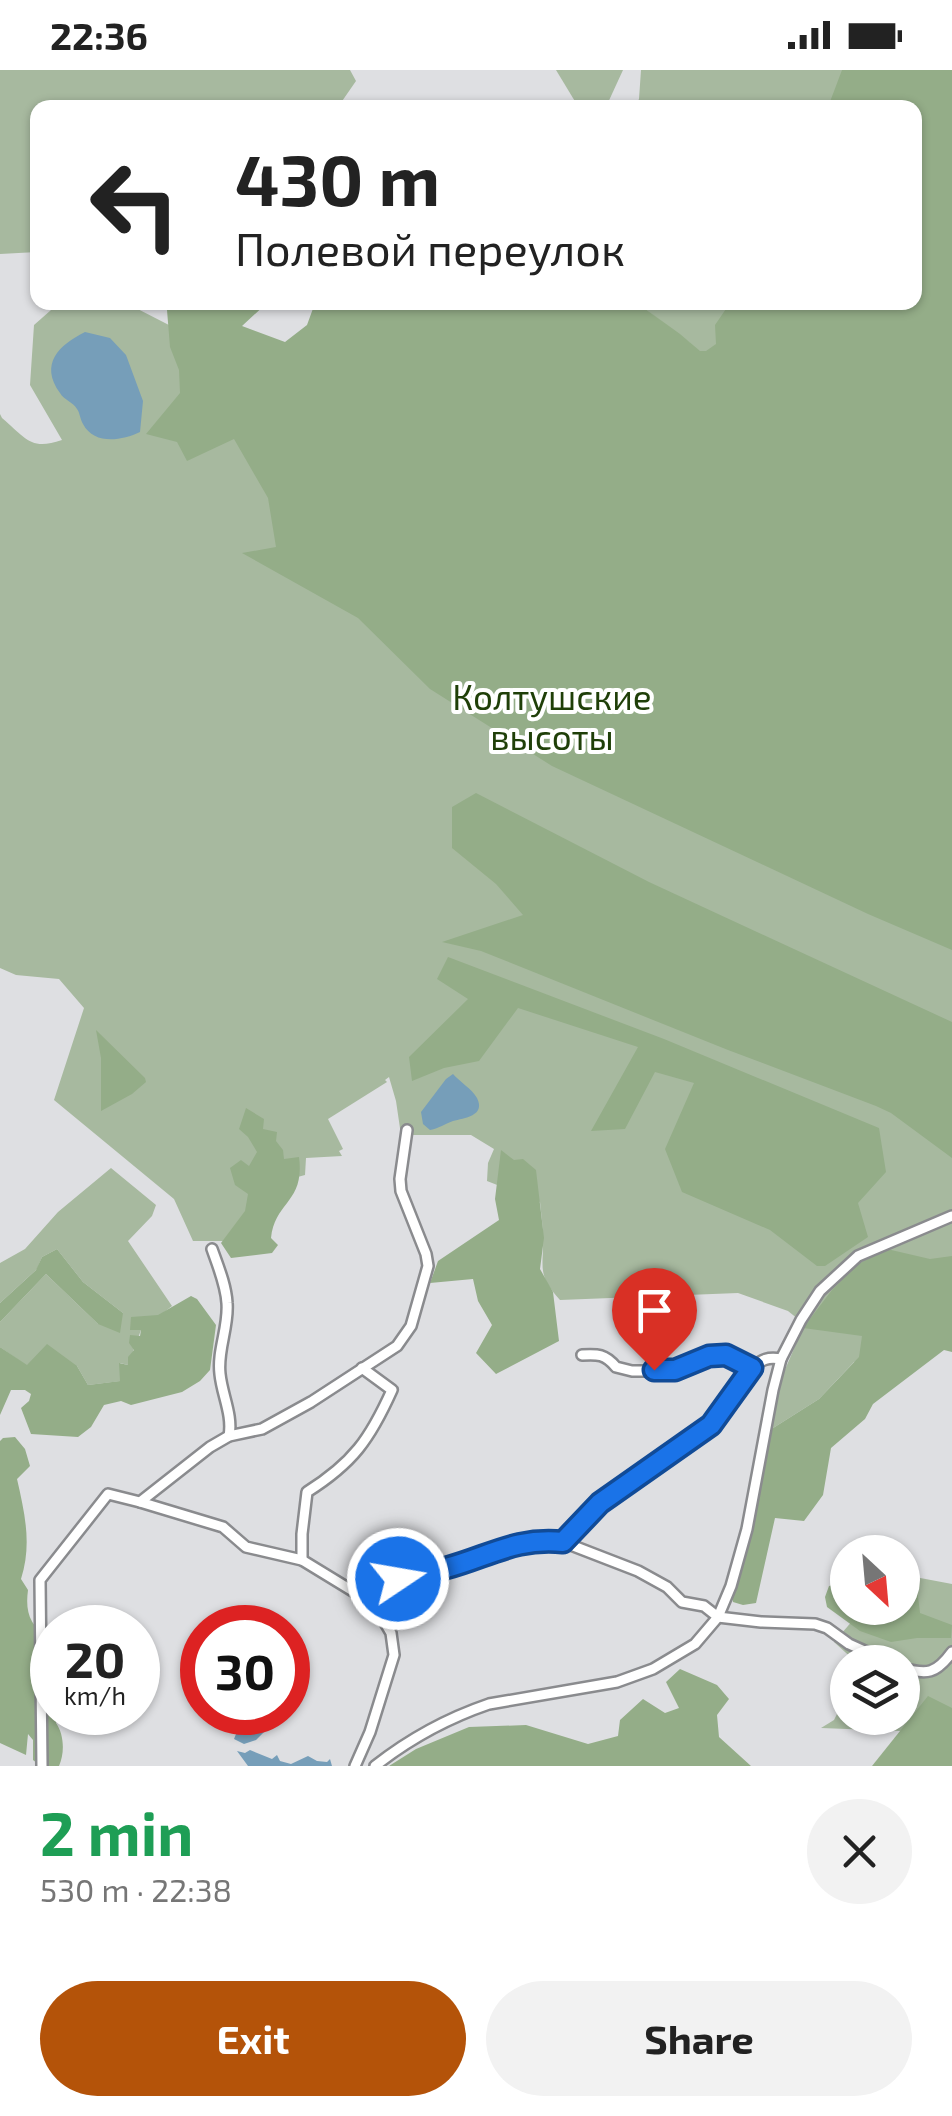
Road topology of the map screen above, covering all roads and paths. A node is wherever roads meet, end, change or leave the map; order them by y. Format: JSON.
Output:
{"nodes":[{"id":1,"x":407,"y":1130,"type":"dead end"},
{"id":2,"x":952,"y":1216,"type":"edge"},
{"id":3,"x":212,"y":1249,"type":"dead end"},
{"id":4,"x":582,"y":1356,"type":"dead end"},
{"id":5,"x":781,"y":1359,"type":"junction"},
{"id":6,"x":362,"y":1368,"type":"junction"},
{"id":7,"x":752,"y":1368,"type":"junction"},
{"id":8,"x":229,"y":1436,"type":"junction"},
{"id":9,"x":140,"y":1502,"type":"junction"},
{"id":10,"x":563,"y":1542,"type":"junction"},
{"id":11,"x":302,"y":1560,"type":"junction"},
{"id":12,"x":374,"y":1604,"type":"junction"},
{"id":13,"x":718,"y":1617,"type":"junction"},
{"id":14,"x":853,"y":1645,"type":"edge"},
{"id":15,"x":952,"y":1652,"type":"edge"},
{"id":16,"x":920,"y":1672,"type":"edge"},
{"id":17,"x":42,"y":1766,"type":"edge"},
{"id":18,"x":354,"y":1766,"type":"edge"},
{"id":19,"x":374,"y":1766,"type":"edge"}],
"edges":[{"from":1,"to":6,"type":"street"},
{"from":2,"to":5,"type":"street"},
{"from":3,"to":8,"type":"street"},
{"from":4,"to":7,"type":"street"},
{"from":5,"to":7,"type":"street"},
{"from":5,"to":13,"type":"street"},
{"from":6,"to":8,"type":"street"},
{"from":6,"to":11,"type":"street"},
{"from":7,"to":10,"type":"street"},
{"from":8,"to":9,"type":"street"},
{"from":9,"to":11,"type":"street"},
{"from":9,"to":17,"type":"street"},
{"from":10,"to":12,"type":"street"},
{"from":10,"to":13,"type":"street"},
{"from":11,"to":12,"type":"street"},
{"from":12,"to":18,"type":"street"},
{"from":13,"to":14,"type":"street"},
{"from":13,"to":19,"type":"street"},
{"from":15,"to":16,"type":"street"}]}
